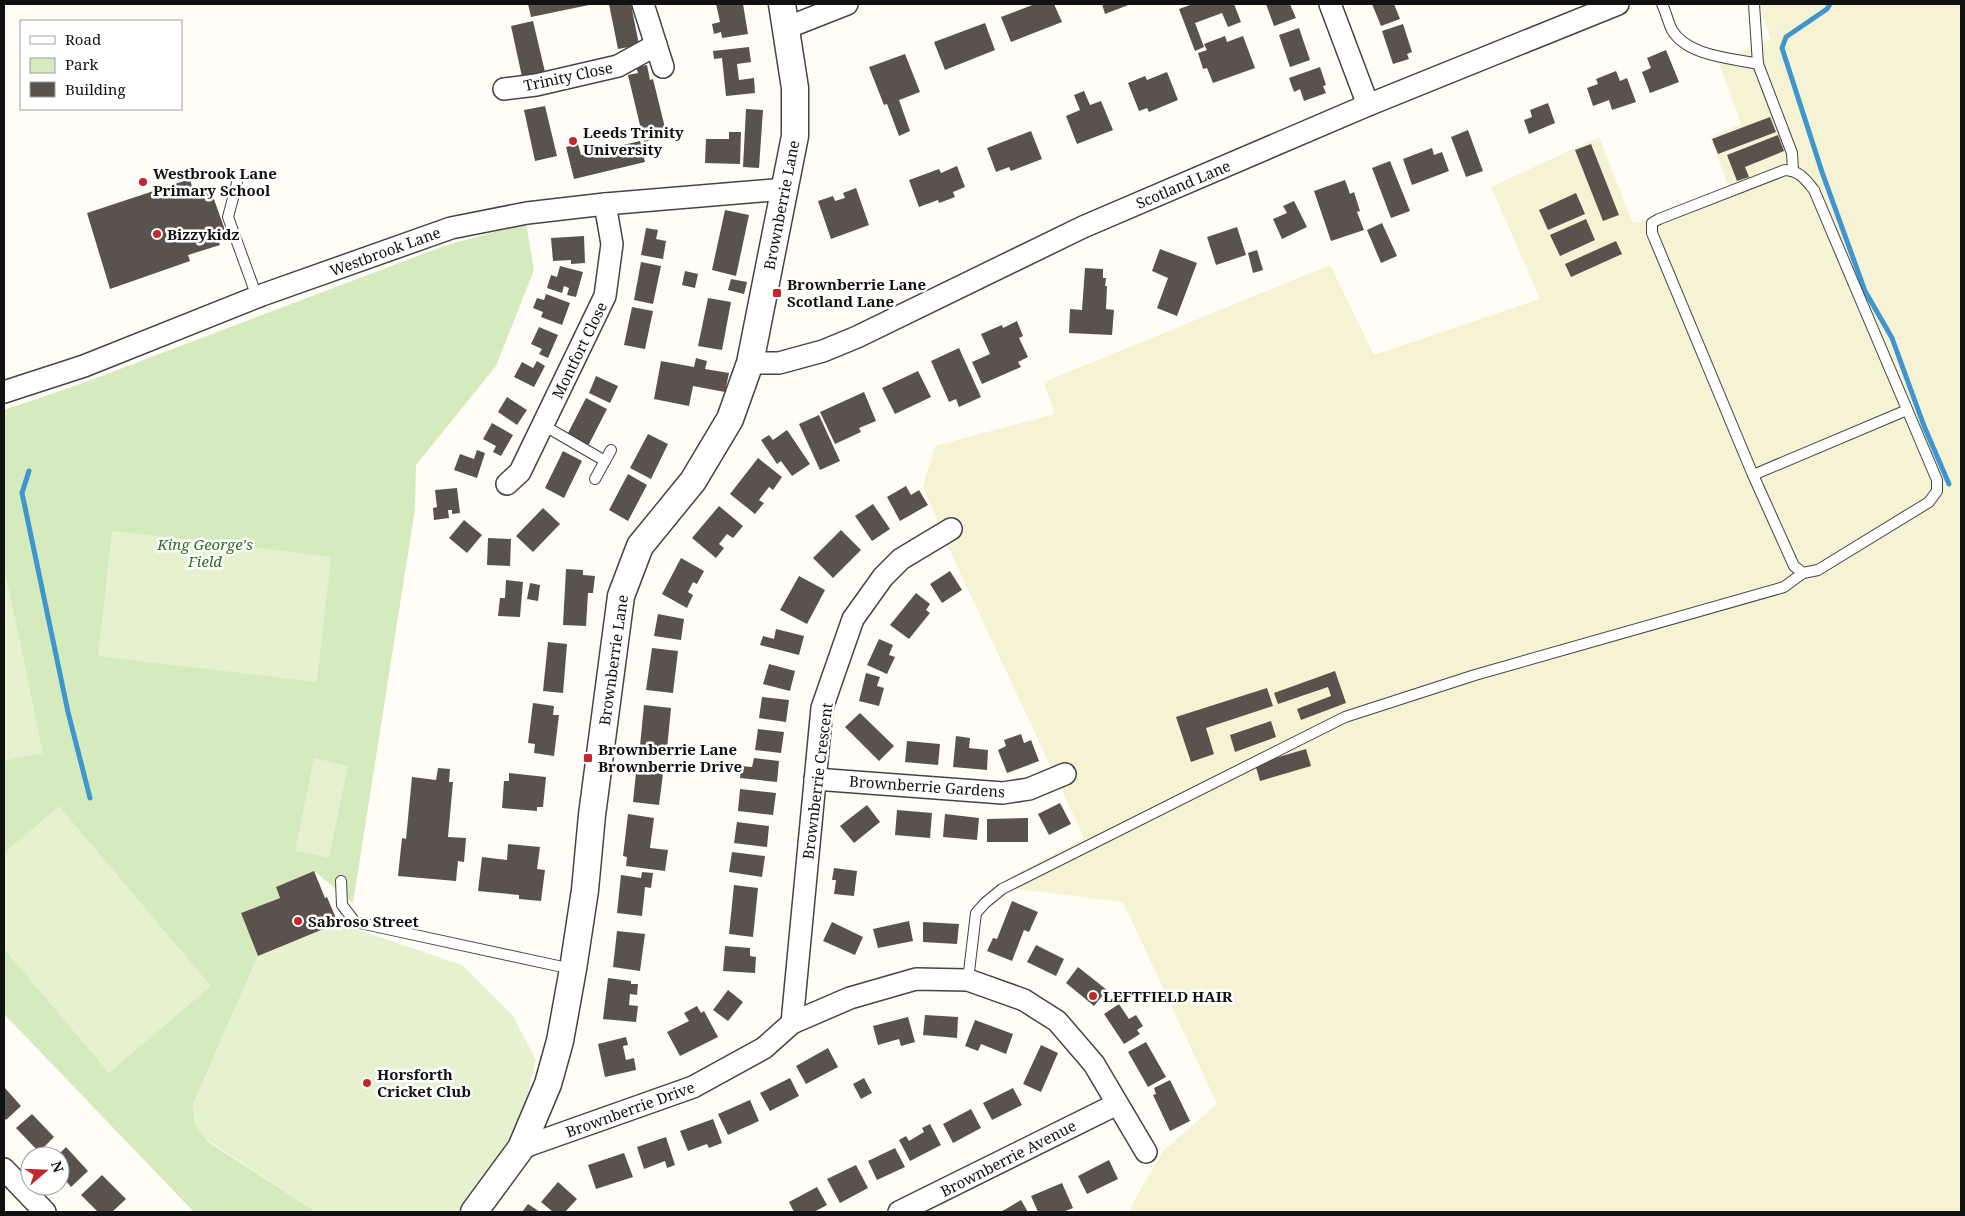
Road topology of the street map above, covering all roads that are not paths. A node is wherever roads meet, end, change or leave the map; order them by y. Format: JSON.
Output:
{"nodes":[{"id":1,"x":643,"y":4,"type":"edge"},
{"id":2,"x":847,"y":4,"type":"edge"},
{"id":3,"x":1330,"y":4,"type":"edge"},
{"id":4,"x":1618,"y":4,"type":"edge"},
{"id":5,"x":1662,"y":4,"type":"edge"},
{"id":6,"x":1754,"y":4,"type":"edge"},
{"id":7,"x":784,"y":16,"type":"edge"},
{"id":8,"x":656,"y":45,"type":"junction"},
{"id":9,"x":1758,"y":64,"type":"junction"},
{"id":10,"x":663,"y":66,"type":"dead end"},
{"id":11,"x":504,"y":89,"type":"dead end"},
{"id":12,"x":1368,"y":105,"type":"junction"},
{"id":13,"x":1793,"y":171,"type":"junction"},
{"id":14,"x":237,"y":183,"type":"dead end"},
{"id":15,"x":785,"y":189,"type":"junction"},
{"id":16,"x":605,"y":204,"type":"junction"},
{"id":17,"x":257,"y":297,"type":"junction"},
{"id":18,"x":750,"y":363,"type":"junction"},
{"id":19,"x":4,"y":392,"type":"edge"},
{"id":20,"x":1907,"y":410,"type":"junction"},
{"id":21,"x":543,"y":425,"type":"junction"},
{"id":22,"x":611,"y":450,"type":"dead end"},
{"id":23,"x":605,"y":461,"type":"junction"},
{"id":24,"x":1753,"y":475,"type":"junction"},
{"id":25,"x":595,"y":479,"type":"dead end"},
{"id":26,"x":507,"y":484,"type":"dead end"},
{"id":27,"x":951,"y":529,"type":"dead end"},
{"id":28,"x":1803,"y":573,"type":"junction"},
{"id":29,"x":1065,"y":774,"type":"dead end"},
{"id":30,"x":815,"y":779,"type":"junction"},
{"id":31,"x":340,"y":881,"type":"dead end"},
{"id":32,"x":573,"y":969,"type":"junction"},
{"id":33,"x":968,"y":980,"type":"junction"},
{"id":34,"x":792,"y":1023,"type":"junction"},
{"id":35,"x":1116,"y":1104,"type":"junction"},
{"id":36,"x":521,"y":1148,"type":"junction"},
{"id":37,"x":1146,"y":1152,"type":"dead end"},
{"id":38,"x":4,"y":1169,"type":"edge"},
{"id":39,"x":45,"y":1212,"type":"edge"},
{"id":40,"x":474,"y":1212,"type":"edge"},
{"id":41,"x":900,"y":1212,"type":"edge"}],
"edges":[{"from":1,"to":8,"type":"street"},
{"from":2,"to":7,"type":"street"},
{"from":3,"to":12,"type":"street"},
{"from":4,"to":12,"type":"street","name":"Scotland Lane"},
{"from":5,"to":9,"type":"lane"},
{"from":6,"to":9,"type":"lane"},
{"from":7,"to":15,"type":"street","name":"Brownberrie Lane"},
{"from":8,"to":10,"type":"street"},
{"from":8,"to":11,"type":"street","name":"Trinity Close"},
{"from":9,"to":13,"type":"lane"},
{"from":12,"to":18,"type":"street","name":"Scotland Lane"},
{"from":13,"to":20,"type":"lane"},
{"from":13,"to":24,"type":"lane"},
{"from":14,"to":17,"type":"lane"},
{"from":15,"to":16,"type":"street","name":"Westbrook Lane"},
{"from":15,"to":18,"type":"street","name":"Brownberrie Lane"},
{"from":16,"to":17,"type":"street","name":"Westbrook Lane"},
{"from":16,"to":21,"type":"street","name":"Montfort Close"},
{"from":17,"to":19,"type":"street","name":"Westbrook Lane"},
{"from":18,"to":32,"type":"street","name":"Brownberrie Lane"},
{"from":20,"to":24,"type":"lane"},
{"from":20,"to":28,"type":"lane"},
{"from":21,"to":23,"type":"lane"},
{"from":21,"to":26,"type":"street","name":"Montfort Close"},
{"from":22,"to":23,"type":"lane"},
{"from":23,"to":25,"type":"lane"},
{"from":24,"to":28,"type":"lane"},
{"from":27,"to":30,"type":"street","name":"Brownberrie Crescent"},
{"from":28,"to":33,"type":"lane"},
{"from":29,"to":30,"type":"street","name":"Brownberrie Gardens"},
{"from":30,"to":34,"type":"street","name":"Brownberrie Crescent"},
{"from":31,"to":32,"type":"lane"},
{"from":32,"to":36,"type":"street","name":"Brownberrie Lane"},
{"from":33,"to":34,"type":"street","name":"Brownberrie Drive"},
{"from":33,"to":35,"type":"street","name":"Brownberrie Drive"},
{"from":34,"to":36,"type":"street","name":"Brownberrie Drive"},
{"from":35,"to":37,"type":"street","name":"Brownberrie Drive"},
{"from":35,"to":41,"type":"street","name":"Brownberrie Avenue"},
{"from":36,"to":40,"type":"street","name":"Brownberrie Lane"},
{"from":38,"to":39,"type":"street"}]}
